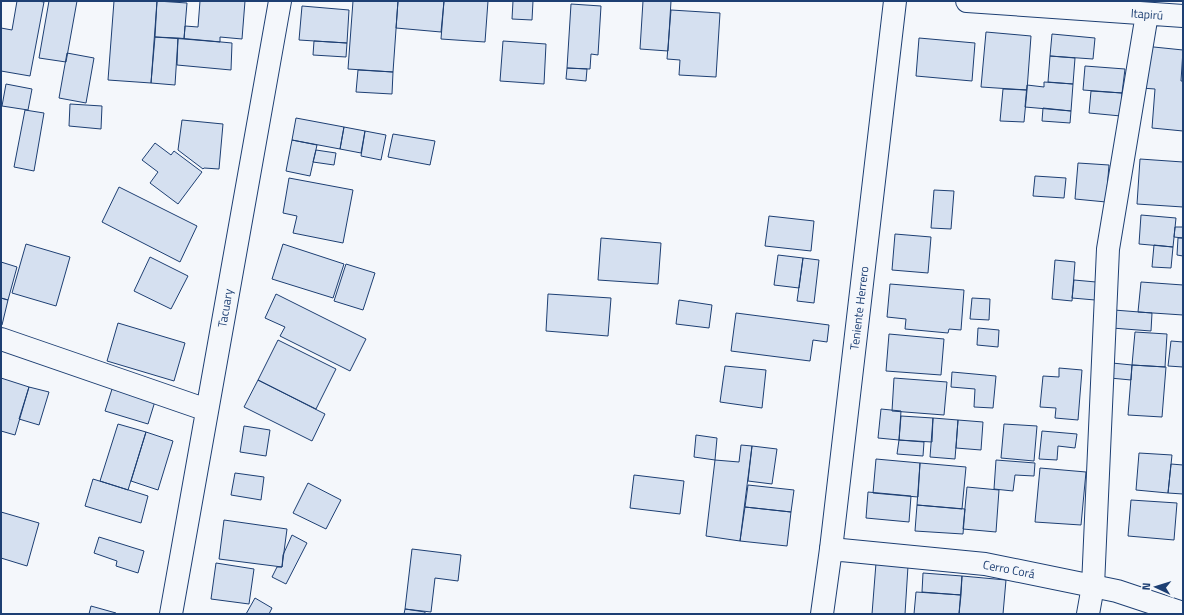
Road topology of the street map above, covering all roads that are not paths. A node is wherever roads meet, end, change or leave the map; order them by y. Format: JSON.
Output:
{"nodes":[{"id":1,"x":280,"y":1,"type":"edge"},
{"id":2,"x":896,"y":1,"type":"edge"},
{"id":3,"x":967,"y":1,"type":"edge"},
{"id":4,"x":1147,"y":14,"type":"junction"},
{"id":5,"x":1183,"y":16,"type":"edge"},
{"id":6,"x":1,"y":339,"type":"edge"},
{"id":7,"x":207,"y":410,"type":"junction"},
{"id":8,"x":831,"y":549,"type":"junction"},
{"id":9,"x":1093,"y":586,"type":"junction"},
{"id":10,"x":1183,"y":613,"type":"edge"},
{"id":11,"x":171,"y":614,"type":"edge"},
{"id":12,"x":822,"y":614,"type":"edge"},
{"id":13,"x":1088,"y":614,"type":"edge"}],
"edges":[{"from":1,"to":7,"type":"street","name":"Tacuary"},
{"from":2,"to":8,"type":"street","name":"Teniente Herrero"},
{"from":3,"to":4,"type":"street","name":"Itapirú"},
{"from":4,"to":5,"type":"street","name":"Itapirú"},
{"from":4,"to":9,"type":"street"},
{"from":6,"to":7,"type":"street"},
{"from":7,"to":11,"type":"street","name":"Tacuary"},
{"from":8,"to":9,"type":"street","name":"Cerro Corá"},
{"from":8,"to":12,"type":"street","name":"Teniente Herrero"},
{"from":9,"to":10,"type":"street","name":"Cerro Corá"},
{"from":9,"to":13,"type":"street"}]}
